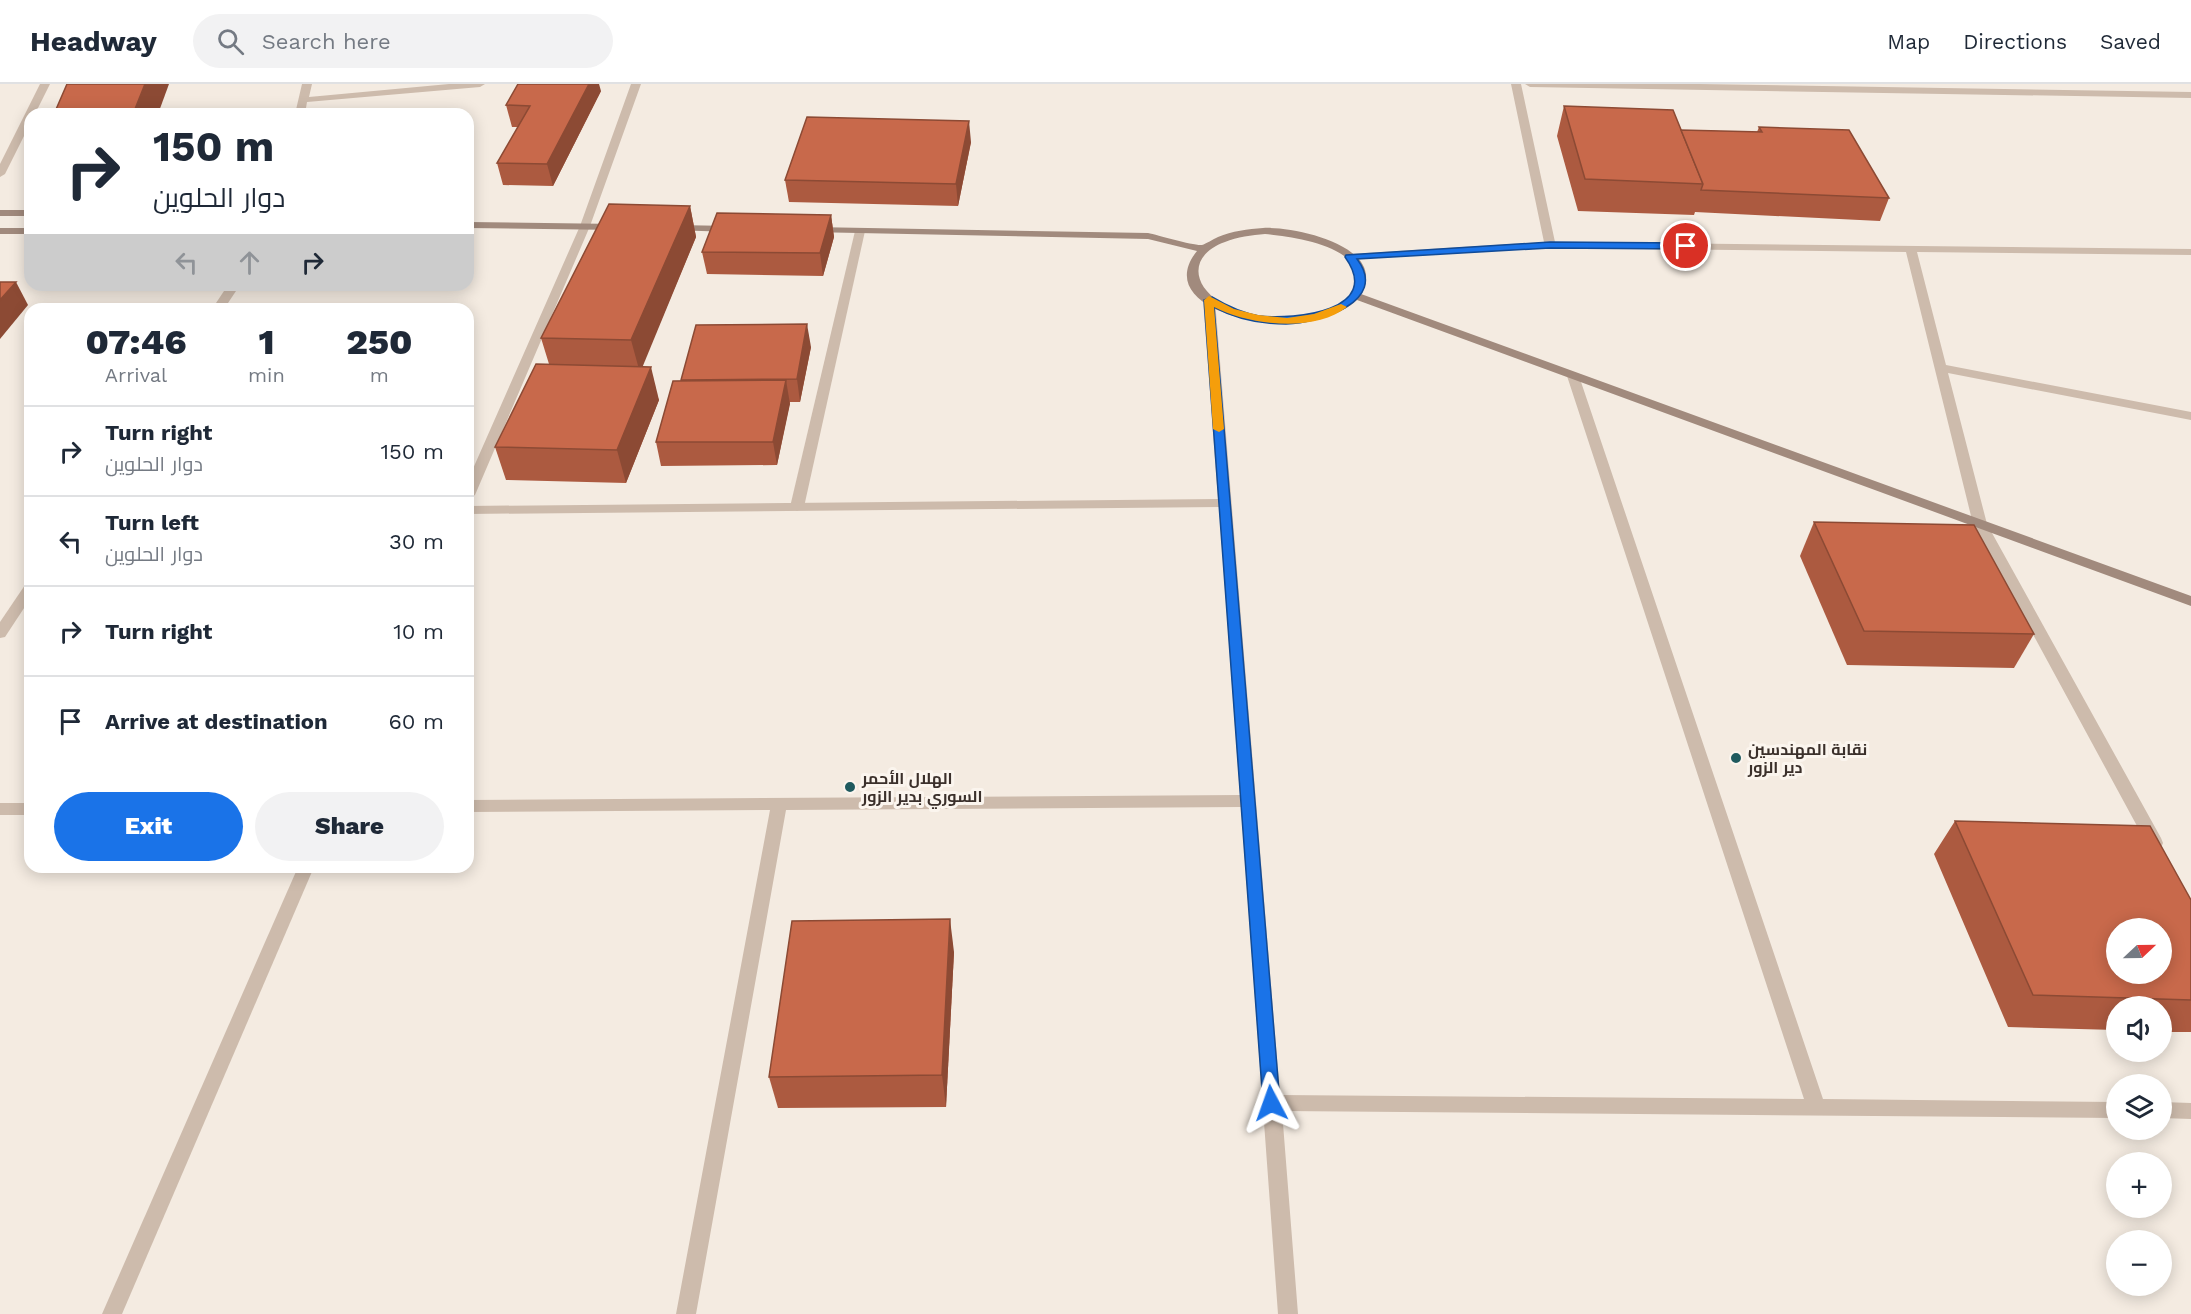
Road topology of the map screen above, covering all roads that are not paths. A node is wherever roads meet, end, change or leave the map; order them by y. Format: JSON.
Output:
{"nodes":[{"id":1,"x":45,"y":84,"type":"edge"},
{"id":2,"x":307,"y":84,"type":"edge"},
{"id":3,"x":480,"y":84,"type":"edge"},
{"id":4,"x":636,"y":84,"type":"edge"},
{"id":5,"x":1516,"y":84,"type":"edge"},
{"id":6,"x":1530,"y":84,"type":"edge"},
{"id":7,"x":2191,"y":95,"type":"edge"},
{"id":8,"x":303,"y":100,"type":"junction"},
{"id":9,"x":33,"y":108,"type":"edge"},
{"id":10,"x":301,"y":108,"type":"edge"},
{"id":11,"x":24,"y":126,"type":"edge"},
{"id":12,"x":0,"y":174,"type":"edge"},
{"id":13,"x":0,"y":213,"type":"edge"},
{"id":14,"x":24,"y":213,"type":"edge"},
{"id":15,"x":474,"y":225,"type":"edge"},
{"id":16,"x":585,"y":226,"type":"junction"},
{"id":17,"x":633,"y":227,"type":"edge"},
{"id":18,"x":669,"y":228,"type":"edge"},
{"id":19,"x":741,"y":229,"type":"edge"},
{"id":20,"x":801,"y":230,"type":"edge"},
{"id":21,"x":0,"y":231,"type":"edge"},
{"id":22,"x":24,"y":231,"type":"edge"},
{"id":23,"x":860,"y":231,"type":"junction"},
{"id":24,"x":1550,"y":245,"type":"junction"},
{"id":25,"x":1204,"y":249,"type":"junction"},
{"id":26,"x":1911,"y":249,"type":"junction"},
{"id":27,"x":2191,"y":252,"type":"edge"},
{"id":28,"x":1350,"y":257,"type":"junction"},
{"id":29,"x":1355,"y":296,"type":"junction"},
{"id":30,"x":1209,"y":300,"type":"junction"},
{"id":31,"x":1941,"y":368,"type":"junction"},
{"id":32,"x":1573,"y":376,"type":"junction"},
{"id":33,"x":2191,"y":416,"type":"edge"},
{"id":34,"x":474,"y":481,"type":"edge"},
{"id":35,"x":1224,"y":503,"type":"junction"},
{"id":36,"x":797,"y":507,"type":"junction"},
{"id":37,"x":474,"y":510,"type":"edge"},
{"id":38,"x":1980,"y":524,"type":"junction"},
{"id":39,"x":24,"y":597,"type":"edge"},
{"id":40,"x":2191,"y":600,"type":"edge"},
{"id":41,"x":0,"y":633,"type":"edge"},
{"id":42,"x":1248,"y":801,"type":"junction"},
{"id":43,"x":779,"y":804,"type":"junction"},
{"id":44,"x":474,"y":806,"type":"edge"},
{"id":45,"x":0,"y":809,"type":"edge"},
{"id":46,"x":24,"y":809,"type":"edge"},
{"id":47,"x":2162,"y":857,"type":"edge"},
{"id":48,"x":303,"y":873,"type":"edge"},
{"id":49,"x":1271,"y":1103,"type":"junction"},
{"id":50,"x":1816,"y":1107,"type":"junction"},
{"id":51,"x":2106,"y":1110,"type":"edge"},
{"id":52,"x":2172,"y":1110,"type":"edge"},
{"id":53,"x":2191,"y":1111,"type":"edge"},
{"id":54,"x":112,"y":1314,"type":"edge"},
{"id":55,"x":686,"y":1314,"type":"edge"},
{"id":56,"x":1288,"y":1314,"type":"edge"}],
"edges":[{"from":1,"to":9,"type":"street"},
{"from":2,"to":8,"type":"street"},
{"from":3,"to":8,"type":"street"},
{"from":4,"to":16,"type":"street"},
{"from":5,"to":24,"type":"street"},
{"from":6,"to":7,"type":"street"},
{"from":8,"to":10,"type":"street"},
{"from":11,"to":12,"type":"street"},
{"from":13,"to":14,"type":"street"},
{"from":15,"to":16,"type":"street"},
{"from":16,"to":17,"type":"street"},
{"from":16,"to":34,"type":"street"},
{"from":18,"to":19,"type":"street"},
{"from":20,"to":23,"type":"street"},
{"from":21,"to":22,"type":"street"},
{"from":23,"to":25,"type":"street"},
{"from":23,"to":36,"type":"street"},
{"from":24,"to":26,"type":"street"},
{"from":24,"to":28,"type":"street"},
{"from":25,"to":28,"type":"street"},
{"from":25,"to":30,"type":"street"},
{"from":26,"to":27,"type":"street"},
{"from":26,"to":31,"type":"street"},
{"from":28,"to":29,"type":"street"},
{"from":29,"to":30,"type":"street"},
{"from":29,"to":32,"type":"street"},
{"from":30,"to":35,"type":"street"},
{"from":31,"to":33,"type":"street"},
{"from":31,"to":38,"type":"street"},
{"from":32,"to":38,"type":"street"},
{"from":32,"to":50,"type":"street"},
{"from":35,"to":36,"type":"street"},
{"from":35,"to":42,"type":"street"},
{"from":36,"to":37,"type":"street"},
{"from":38,"to":40,"type":"street"},
{"from":38,"to":47,"type":"street"},
{"from":39,"to":41,"type":"street"},
{"from":42,"to":43,"type":"street"},
{"from":42,"to":49,"type":"street"},
{"from":43,"to":44,"type":"street"},
{"from":43,"to":55,"type":"street"},
{"from":45,"to":46,"type":"street"},
{"from":48,"to":54,"type":"street"},
{"from":49,"to":50,"type":"street"},
{"from":49,"to":56,"type":"street"},
{"from":50,"to":51,"type":"street"},
{"from":52,"to":53,"type":"street"}]}
